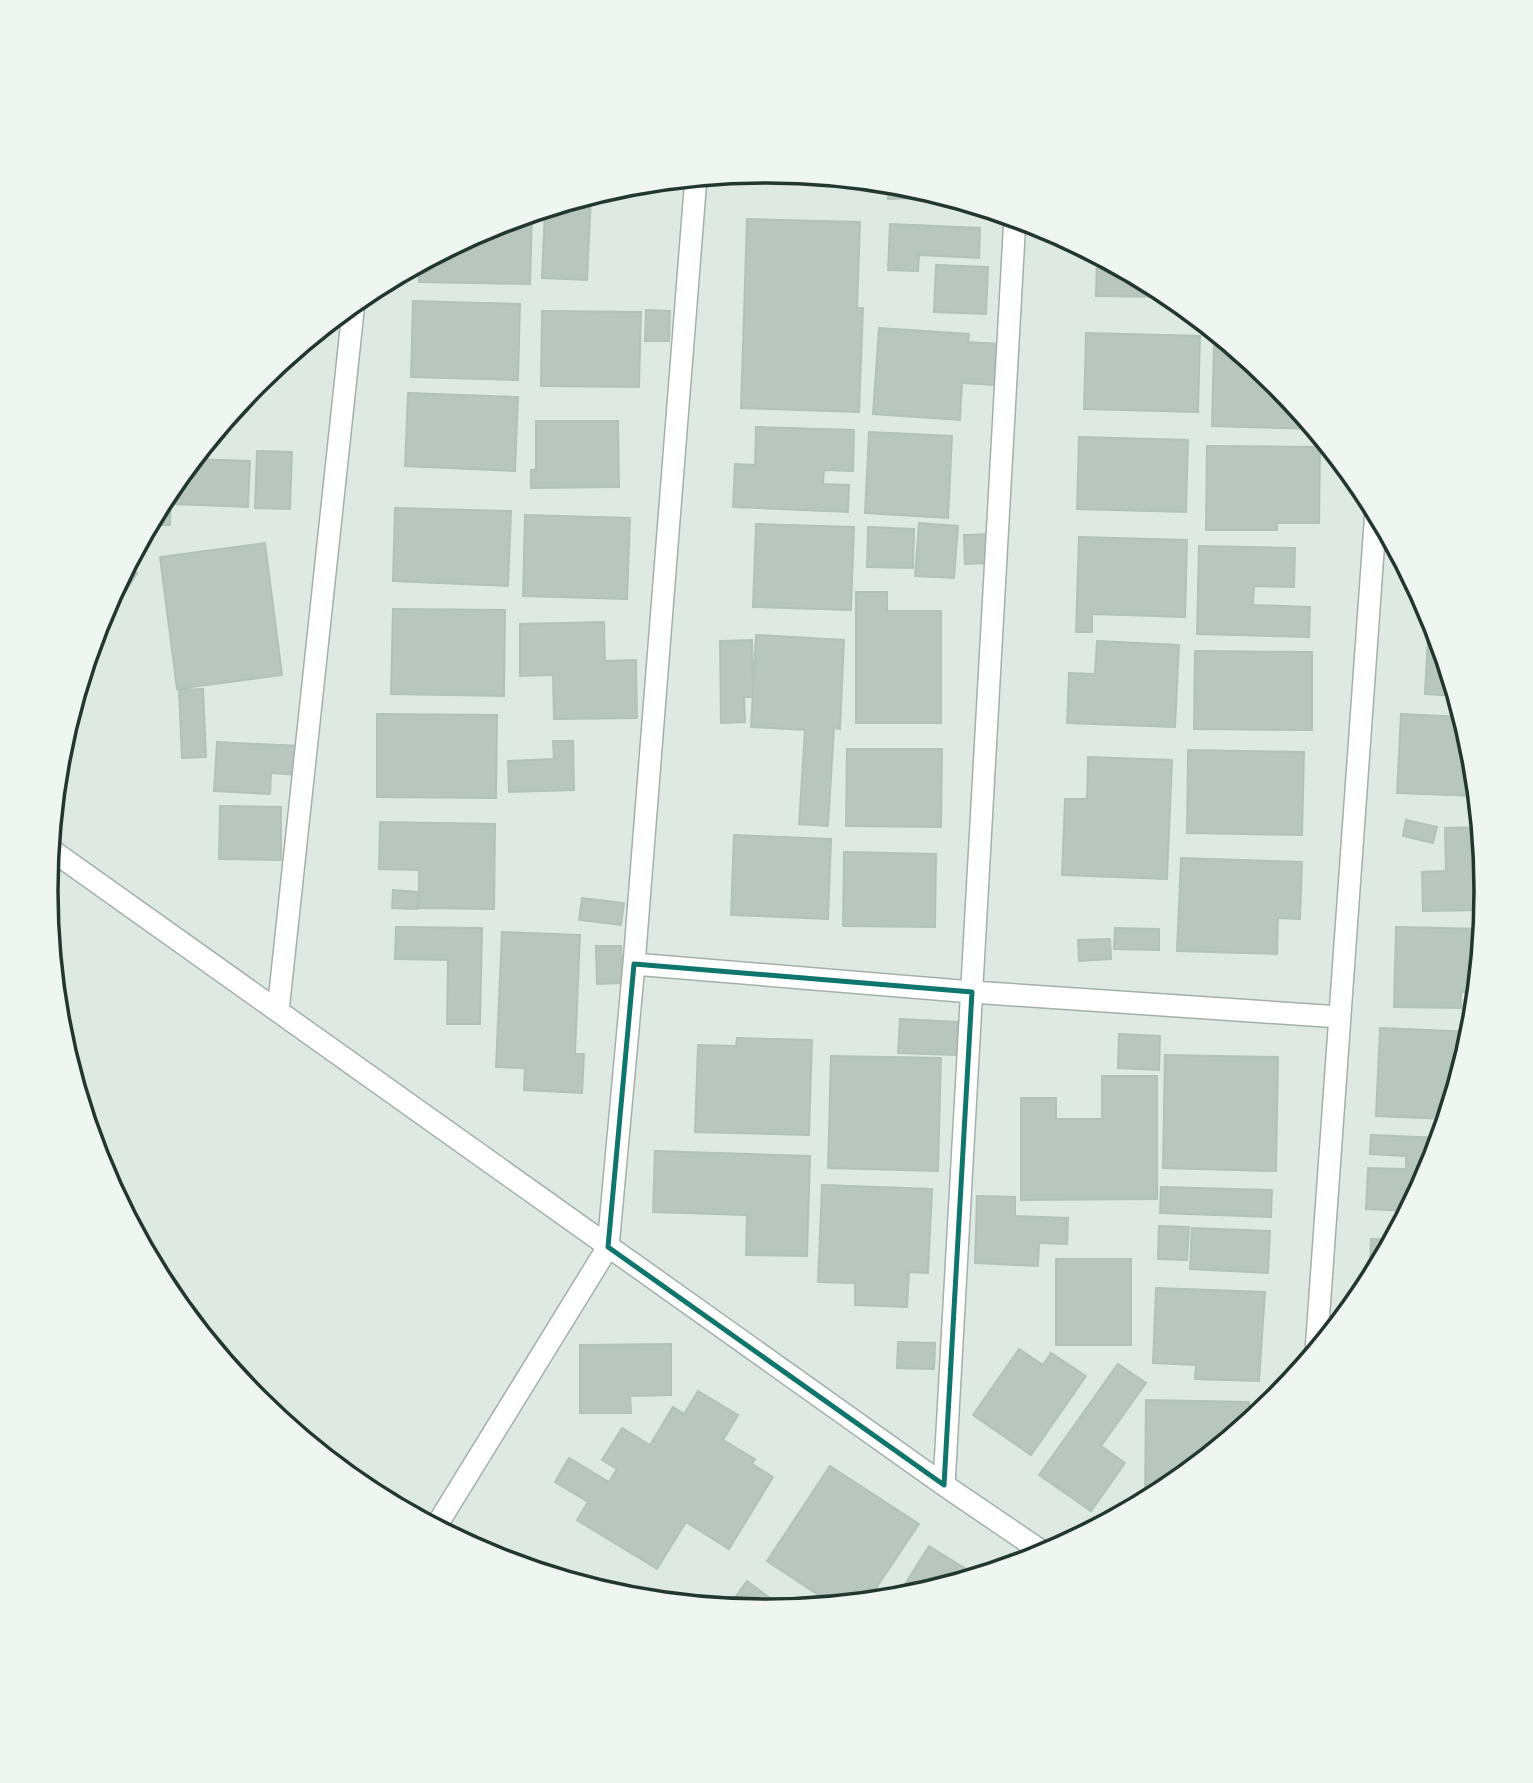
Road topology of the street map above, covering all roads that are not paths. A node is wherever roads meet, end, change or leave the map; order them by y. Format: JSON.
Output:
{"nodes":[{"id":1,"x":695,"y":187,"type":"edge"},
{"id":2,"x":1014,"y":228,"type":"edge"},
{"id":3,"x":352,"y":317,"type":"edge"},
{"id":4,"x":1375,"y":528,"type":"edge"},
{"id":5,"x":59,"y":855,"type":"edge"},
{"id":6,"x":634,"y":964,"type":"junction"},
{"id":7,"x":972,"y":992,"type":"junction"},
{"id":8,"x":278,"y":1012,"type":"junction"},
{"id":9,"x":1340,"y":1017,"type":"junction"},
{"id":10,"x":608,"y":1247,"type":"junction"},
{"id":11,"x":1317,"y":1337,"type":"edge"},
{"id":12,"x":943,"y":1485,"type":"junction"},
{"id":13,"x":440,"y":1520,"type":"edge"},
{"id":14,"x":1035,"y":1547,"type":"edge"}],
"edges":[{"from":1,"to":6,"type":"street"},
{"from":2,"to":7,"type":"street"},
{"from":3,"to":8,"type":"street"},
{"from":4,"to":9,"type":"street"},
{"from":5,"to":8,"type":"street"},
{"from":6,"to":7,"type":"street"},
{"from":6,"to":10,"type":"street"},
{"from":7,"to":9,"type":"street"},
{"from":7,"to":12,"type":"street"},
{"from":8,"to":10,"type":"street"},
{"from":9,"to":11,"type":"street"},
{"from":10,"to":12,"type":"street"},
{"from":10,"to":13,"type":"street"},
{"from":12,"to":14,"type":"street"}]}
